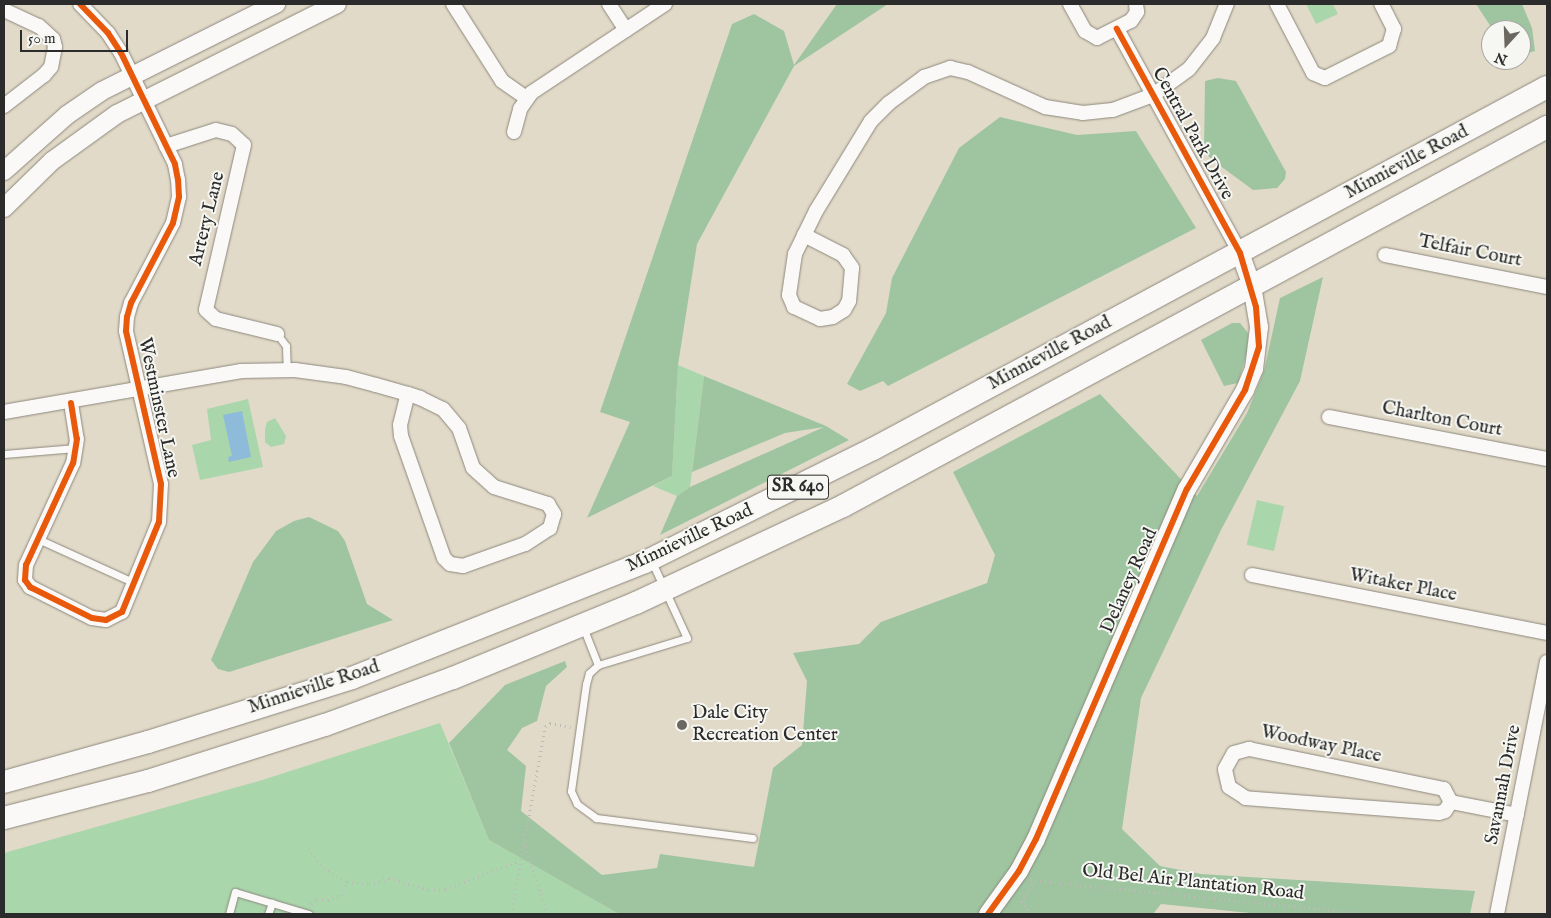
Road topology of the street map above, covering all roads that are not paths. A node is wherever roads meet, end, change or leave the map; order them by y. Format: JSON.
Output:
{"nodes":[{"id":1,"x":80,"y":4,"type":"edge"},
{"id":2,"x":276,"y":4,"type":"edge"},
{"id":3,"x":337,"y":4,"type":"edge"},
{"id":4,"x":453,"y":4,"type":"edge"},
{"id":5,"x":609,"y":4,"type":"edge"},
{"id":6,"x":665,"y":4,"type":"edge"},
{"id":7,"x":1070,"y":4,"type":"edge"},
{"id":8,"x":1136,"y":4,"type":"edge"},
{"id":9,"x":1227,"y":4,"type":"edge"},
{"id":10,"x":1277,"y":4,"type":"edge"},
{"id":11,"x":1381,"y":4,"type":"edge"},
{"id":12,"x":4,"y":10,"type":"edge"},
{"id":13,"x":1117,"y":29,"type":"junction"},
{"id":14,"x":626,"y":30,"type":"junction"},
{"id":15,"x":131,"y":74,"type":"junction"},
{"id":16,"x":1547,"y":87,"type":"edge"},
{"id":17,"x":1153,"y":95,"type":"junction"},
{"id":18,"x":526,"y":98,"type":"junction"},
{"id":19,"x":142,"y":100,"type":"junction"},
{"id":20,"x":4,"y":106,"type":"edge"},
{"id":21,"x":1547,"y":127,"type":"edge"},
{"id":22,"x":514,"y":132,"type":"dead end"},
{"id":23,"x":166,"y":146,"type":"junction"},
{"id":24,"x":4,"y":171,"type":"edge"},
{"id":25,"x":4,"y":208,"type":"edge"},
{"id":26,"x":804,"y":235,"type":"junction"},
{"id":27,"x":1240,"y":253,"type":"junction"},
{"id":28,"x":1385,"y":255,"type":"dead end"},
{"id":29,"x":1252,"y":286,"type":"junction"},
{"id":30,"x":1547,"y":287,"type":"edge"},
{"id":31,"x":277,"y":334,"type":"joint"},
{"id":32,"x":287,"y":370,"type":"junction"},
{"id":33,"x":140,"y":388,"type":"junction"},
{"id":34,"x":408,"y":394,"type":"junction"},
{"id":35,"x":71,"y":403,"type":"junction"},
{"id":36,"x":4,"y":412,"type":"edge"},
{"id":37,"x":1329,"y":417,"type":"dead end"},
{"id":38,"x":77,"y":448,"type":"junction"},
{"id":39,"x":4,"y":454,"type":"edge"},
{"id":40,"x":1547,"y":459,"type":"edge"},
{"id":41,"x":38,"y":539,"type":"junction"},
{"id":42,"x":650,"y":559,"type":"junction"},
{"id":43,"x":1252,"y":575,"type":"dead end"},
{"id":44,"x":135,"y":583,"type":"junction"},
{"id":45,"x":665,"y":590,"type":"junction"},
{"id":46,"x":582,"y":626,"type":"junction"},
{"id":47,"x":1547,"y":633,"type":"edge"},
{"id":48,"x":1547,"y":662,"type":"edge"},
{"id":49,"x":598,"y":665,"type":"junction"},
{"id":50,"x":4,"y":782,"type":"edge"},
{"id":51,"x":1451,"y":802,"type":"junction"},
{"id":52,"x":1517,"y":815,"type":"junction"},
{"id":53,"x":4,"y":818,"type":"edge"},
{"id":54,"x":752,"y":838,"type":"dead end"},
{"id":55,"x":272,"y":903,"type":"junction"},
{"id":56,"x":229,"y":914,"type":"edge"},
{"id":57,"x":268,"y":914,"type":"edge"},
{"id":58,"x":308,"y":914,"type":"edge"},
{"id":59,"x":988,"y":914,"type":"edge"},
{"id":60,"x":1497,"y":914,"type":"edge"}],
"edges":[{"from":1,"to":15,"type":"street","name":"Westminster Lane"},
{"from":2,"to":15,"type":"street"},
{"from":3,"to":19,"type":"street"},
{"from":4,"to":18,"type":"street"},
{"from":5,"to":14,"type":"street"},
{"from":6,"to":14,"type":"street"},
{"from":7,"to":13,"type":"street"},
{"from":8,"to":13,"type":"street"},
{"from":9,"to":17,"type":"street"},
{"from":10,"to":11,"type":"street"},
{"from":12,"to":20,"type":"street"},
{"from":13,"to":17,"type":"street","name":"Central Park Drive"},
{"from":14,"to":18,"type":"street"},
{"from":15,"to":19,"type":"street","name":"Westminster Lane"},
{"from":15,"to":24,"type":"street"},
{"from":16,"to":27,"type":"main road","name":"Minnieville Road","number":"SR 640"},
{"from":17,"to":26,"type":"street"},
{"from":17,"to":27,"type":"street","name":"Central Park Drive"},
{"from":18,"to":22,"type":"street"},
{"from":19,"to":23,"type":"street","name":"Westminster Lane"},
{"from":19,"to":25,"type":"street"},
{"from":21,"to":29,"type":"main road","name":"Minnieville Road","number":"SR 640"},
{"from":23,"to":31,"type":"street","name":"Artery Lane"},
{"from":23,"to":33,"type":"street","name":"Westminster Lane"},
{"from":26,"to":26,"type":"street"},
{"from":27,"to":29,"type":"street","name":"Delaney Road"},
{"from":27,"to":42,"type":"main road","name":"Minnieville Road","number":"SR 640"},
{"from":28,"to":30,"type":"street","name":"Telfair Court"},
{"from":29,"to":45,"type":"main road","name":"Minnieville Road","number":"SR 640"},
{"from":29,"to":59,"type":"street","name":"Delaney Road"},
{"from":31,"to":32,"type":"lane"},
{"from":32,"to":33,"type":"street"},
{"from":32,"to":34,"type":"street"},
{"from":33,"to":35,"type":"street"},
{"from":33,"to":44,"type":"street","name":"Westminster Lane"},
{"from":34,"to":34,"type":"street"},
{"from":35,"to":36,"type":"street"},
{"from":35,"to":38,"type":"street","name":"Westminster Lane"},
{"from":37,"to":40,"type":"street","name":"Charlton Court"},
{"from":38,"to":39,"type":"lane"},
{"from":38,"to":41,"type":"street","name":"Westminster Lane"},
{"from":41,"to":44,"type":"lane"},
{"from":41,"to":44,"type":"street","name":"Westminster Lane"},
{"from":42,"to":45,"type":"lane"},
{"from":42,"to":50,"type":"main road","name":"Minnieville Road","number":"SR 640"},
{"from":43,"to":47,"type":"street","name":"Witaker Place"},
{"from":45,"to":46,"type":"main road","name":"Minnieville Road","number":"SR 640"},
{"from":45,"to":49,"type":"lane"},
{"from":46,"to":49,"type":"lane"},
{"from":46,"to":53,"type":"main road","name":"Minnieville Road","number":"SR 640"},
{"from":48,"to":52,"type":"street","name":"Savannah Drive"},
{"from":49,"to":54,"type":"lane"},
{"from":51,"to":51,"type":"street","name":"Woodway Place"},
{"from":51,"to":52,"type":"street"},
{"from":52,"to":60,"type":"street","name":"Savannah Drive"},
{"from":55,"to":56,"type":"lane"},
{"from":55,"to":57,"type":"lane"},
{"from":55,"to":58,"type":"lane"}]}
